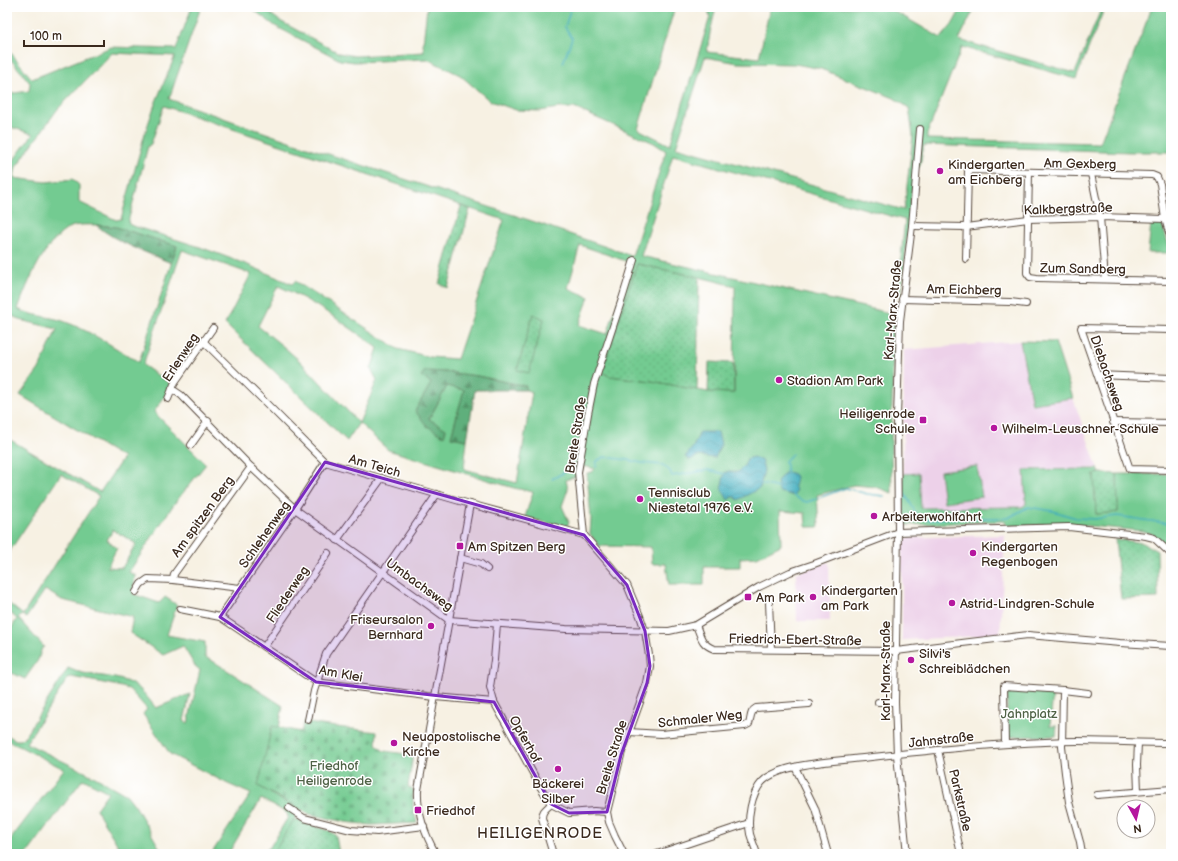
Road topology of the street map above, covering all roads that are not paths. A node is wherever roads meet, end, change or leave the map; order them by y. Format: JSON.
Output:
{"nodes":[{"id":1,"x":920,"y":129,"type":"dead end"},
{"id":2,"x":1029,"y":172,"type":"junction"},
{"id":3,"x":1091,"y":174,"type":"junction"},
{"id":4,"x":1100,"y":217,"type":"junction"},
{"id":5,"x":1028,"y":219,"type":"junction"},
{"id":6,"x":1168,"y":219,"type":"edge"},
{"id":7,"x":912,"y":226,"type":"junction"},
{"id":8,"x":966,"y":227,"type":"junction"},
{"id":9,"x":1171,"y":238,"type":"edge"},
{"id":10,"x":966,"y":259,"type":"dead end"},
{"id":11,"x":634,"y":260,"type":"dead end"},
{"id":12,"x":1105,"y":279,"type":"junction"},
{"id":13,"x":1171,"y":281,"type":"edge"},
{"id":14,"x":902,"y":299,"type":"junction"},
{"id":15,"x":1026,"y":304,"type":"dead end"},
{"id":16,"x":213,"y":328,"type":"dead end"},
{"id":17,"x":1171,"y":330,"type":"edge"},
{"id":18,"x":203,"y":341,"type":"junction"},
{"id":19,"x":1098,"y":375,"type":"junction"},
{"id":20,"x":1171,"y":378,"type":"edge"},
{"id":21,"x":172,"y":389,"type":"junction"},
{"id":22,"x":168,"y":399,"type":"dead end"},
{"id":23,"x":208,"y":422,"type":"junction"},
{"id":24,"x":1113,"y":422,"type":"junction"},
{"id":25,"x":1171,"y":423,"type":"edge"},
{"id":26,"x":191,"y":445,"type":"dead end"},
{"id":27,"x":325,"y":462,"type":"junction"},
{"id":28,"x":251,"y":467,"type":"junction"},
{"id":29,"x":1171,"y":470,"type":"edge"},
{"id":30,"x":382,"y":478,"type":"junction"},
{"id":31,"x":436,"y":494,"type":"junction"},
{"id":32,"x":470,"y":504,"type":"junction"},
{"id":33,"x":295,"y":509,"type":"junction"},
{"id":34,"x":898,"y":532,"type":"junction"},
{"id":35,"x":584,"y":535,"type":"junction"},
{"id":36,"x":338,"y":540,"type":"junction"},
{"id":37,"x":328,"y":553,"type":"dead end"},
{"id":38,"x":1171,"y":554,"type":"edge"},
{"id":39,"x":460,"y":558,"type":"junction"},
{"id":40,"x":487,"y":569,"type":"dead end"},
{"id":41,"x":383,"y":571,"type":"junction"},
{"id":42,"x":173,"y":580,"type":"junction"},
{"id":43,"x":240,"y":588,"type":"junction"},
{"id":44,"x":136,"y":592,"type":"dead end"},
{"id":45,"x":769,"y":602,"type":"dead end"},
{"id":46,"x":180,"y":610,"type":"dead end"},
{"id":47,"x":220,"y":617,"type":"junction"},
{"id":48,"x":449,"y":620,"type":"junction"},
{"id":49,"x":497,"y":624,"type":"junction"},
{"id":50,"x":696,"y":625,"type":"junction"},
{"id":51,"x":645,"y":631,"type":"junction"},
{"id":52,"x":1171,"y":646,"type":"edge"},
{"id":53,"x":264,"y":647,"type":"junction"},
{"id":54,"x":771,"y":649,"type":"junction"},
{"id":55,"x":896,"y":651,"type":"junction"},
{"id":56,"x":316,"y":682,"type":"junction"},
{"id":57,"x":1063,"y":690,"type":"junction"},
{"id":58,"x":1088,"y":693,"type":"dead end"},
{"id":59,"x":435,"y":698,"type":"junction"},
{"id":60,"x":494,"y":702,"type":"junction"},
{"id":61,"x":878,"y":702,"type":"dead end"},
{"id":62,"x":895,"y":702,"type":"junction"},
{"id":63,"x":809,"y":704,"type":"dead end"},
{"id":64,"x":308,"y":720,"type":"dead end"},
{"id":65,"x":629,"y":732,"type":"junction"},
{"id":66,"x":1063,"y":742,"type":"junction"},
{"id":67,"x":1138,"y":743,"type":"junction"},
{"id":68,"x":1171,"y":743,"type":"edge"},
{"id":69,"x":1006,"y":744,"type":"junction"},
{"id":70,"x":938,"y":750,"type":"junction"},
{"id":71,"x":897,"y":754,"type":"junction"},
{"id":72,"x":795,"y":767,"type":"junction"},
{"id":73,"x":1171,"y":789,"type":"edge"},
{"id":74,"x":1138,"y":791,"type":"junction"},
{"id":75,"x":1097,"y":795,"type":"dead end"},
{"id":76,"x":552,"y":804,"type":"junction"},
{"id":77,"x":289,"y":808,"type":"dead end"},
{"id":78,"x":606,"y":812,"type":"junction"},
{"id":79,"x":749,"y":823,"type":"junction"},
{"id":80,"x":424,"y":826,"type":"junction"},
{"id":81,"x":436,"y":854,"type":"edge"},
{"id":82,"x":553,"y":854,"type":"edge"},
{"id":83,"x":624,"y":854,"type":"edge"},
{"id":84,"x":657,"y":854,"type":"edge"},
{"id":85,"x":757,"y":854,"type":"edge"},
{"id":86,"x":828,"y":854,"type":"edge"},
{"id":87,"x":907,"y":854,"type":"edge"},
{"id":88,"x":962,"y":854,"type":"edge"},
{"id":89,"x":1082,"y":854,"type":"edge"}],
"edges":[{"from":1,"to":7,"type":"street","name":"Karl-Marx-Straße"},
{"from":2,"to":3,"type":"street","name":"Am Gexberg"},
{"from":2,"to":5,"type":"street"},
{"from":2,"to":8,"type":"street","name":"Am Gexberg"},
{"from":3,"to":4,"type":"street"},
{"from":3,"to":6,"type":"street","name":"Am Gexberg"},
{"from":4,"to":5,"type":"street","name":"Kalkbergstraße"},
{"from":4,"to":6,"type":"street","name":"Kalkbergstraße"},
{"from":4,"to":12,"type":"street"},
{"from":5,"to":8,"type":"street","name":"Kalkbergstraße"},
{"from":5,"to":12,"type":"street","name":"Zum Sandberg"},
{"from":6,"to":9,"type":"street"},
{"from":7,"to":8,"type":"street","name":"Kalkbergstraße"},
{"from":7,"to":14,"type":"street","name":"Karl-Marx-Straße"},
{"from":8,"to":10,"type":"street"},
{"from":11,"to":35,"type":"street","name":"Breite Straße"},
{"from":12,"to":13,"type":"street","name":"Zum Sandberg"},
{"from":14,"to":15,"type":"street","name":"Am Eichberg"},
{"from":14,"to":34,"type":"street","name":"Karl-Marx-Straße"},
{"from":16,"to":18,"type":"street","name":"Erlenweg"},
{"from":17,"to":19,"type":"street","name":"Diebachsweg"},
{"from":18,"to":21,"type":"street","name":"Erlenweg"},
{"from":18,"to":27,"type":"street","name":"Am Teich"},
{"from":19,"to":20,"type":"street"},
{"from":19,"to":24,"type":"street","name":"Diebachsweg"},
{"from":21,"to":22,"type":"street","name":"Erlenweg"},
{"from":21,"to":23,"type":"street","name":"Umbachsweg"},
{"from":23,"to":26,"type":"street"},
{"from":23,"to":28,"type":"street","name":"Umbachsweg"},
{"from":24,"to":25,"type":"street"},
{"from":24,"to":29,"type":"street","name":"Diebachsweg"},
{"from":27,"to":30,"type":"street","name":"Am Teich"},
{"from":27,"to":33,"type":"street","name":"Schlehenweg"},
{"from":28,"to":33,"type":"street","name":"Umbachsweg"},
{"from":28,"to":42,"type":"street","name":"Am spitzen Berg"},
{"from":30,"to":31,"type":"street","name":"Am Teich"},
{"from":30,"to":36,"type":"street"},
{"from":31,"to":32,"type":"street","name":"Am Teich"},
{"from":31,"to":41,"type":"street"},
{"from":32,"to":35,"type":"street","name":"Am Teich"},
{"from":32,"to":39,"type":"street"},
{"from":33,"to":36,"type":"street","name":"Umbachsweg"},
{"from":33,"to":43,"type":"street","name":"Schlehenweg"},
{"from":34,"to":38,"type":"street","name":"Umbachsweg"},
{"from":34,"to":50,"type":"street","name":"Umbachsweg"},
{"from":34,"to":55,"type":"street","name":"Karl-Marx-Straße"},
{"from":35,"to":51,"type":"street","name":"Breite Straße"},
{"from":36,"to":41,"type":"street","name":"Umbachsweg"},
{"from":37,"to":53,"type":"street","name":"Fliederweg"},
{"from":39,"to":40,"type":"street"},
{"from":39,"to":48,"type":"street"},
{"from":41,"to":48,"type":"street","name":"Umbachsweg"},
{"from":41,"to":56,"type":"street"},
{"from":42,"to":43,"type":"street"},
{"from":42,"to":44,"type":"street"},
{"from":43,"to":47,"type":"street","name":"Schlehenweg"},
{"from":45,"to":54,"type":"street"},
{"from":46,"to":47,"type":"street","name":"Am Klei"},
{"from":47,"to":53,"type":"street","name":"Am Klei"},
{"from":48,"to":49,"type":"street","name":"Umbachsweg"},
{"from":48,"to":59,"type":"street"},
{"from":49,"to":51,"type":"street","name":"Umbachsweg"},
{"from":49,"to":60,"type":"street","name":"Opferhof"},
{"from":50,"to":51,"type":"street","name":"Umbachsweg"},
{"from":50,"to":54,"type":"street","name":"Friedrich-Ebert-Straße"},
{"from":51,"to":65,"type":"street","name":"Breite Straße"},
{"from":52,"to":55,"type":"street","name":"Friedrich-Ebert-Straße"},
{"from":53,"to":56,"type":"street","name":"Am Klei"},
{"from":54,"to":55,"type":"street","name":"Friedrich-Ebert-Straße"},
{"from":55,"to":62,"type":"street","name":"Karl-Marx-Straße"},
{"from":56,"to":59,"type":"street","name":"Am Klei"},
{"from":56,"to":64,"type":"street"},
{"from":57,"to":58,"type":"street"},
{"from":57,"to":66,"type":"street"},
{"from":57,"to":69,"type":"street"},
{"from":59,"to":60,"type":"street","name":"Am Klei"},
{"from":59,"to":80,"type":"street"},
{"from":60,"to":76,"type":"street","name":"Opferhof"},
{"from":61,"to":62,"type":"street"},
{"from":62,"to":71,"type":"street","name":"Karl-Marx-Straße"},
{"from":63,"to":65,"type":"street","name":"Schmaler Weg"},
{"from":65,"to":78,"type":"street","name":"Breite Straße"},
{"from":66,"to":67,"type":"street","name":"Jahnstraße"},
{"from":66,"to":69,"type":"street","name":"Jahnstraße"},
{"from":66,"to":89,"type":"street"},
{"from":67,"to":68,"type":"street","name":"Jahnstraße"},
{"from":67,"to":74,"type":"street"},
{"from":69,"to":70,"type":"street","name":"Jahnstraße"},
{"from":70,"to":71,"type":"street","name":"Jahnstraße"},
{"from":70,"to":88,"type":"street","name":"Parkstraße"},
{"from":71,"to":72,"type":"street","name":"Jahnstraße"},
{"from":71,"to":87,"type":"street","name":"Karl-Marx-Straße"},
{"from":72,"to":79,"type":"street","name":"Jahnstraße"},
{"from":72,"to":86,"type":"street"},
{"from":73,"to":74,"type":"street"},
{"from":74,"to":75,"type":"street"},
{"from":76,"to":78,"type":"street","name":"Opferhof"},
{"from":76,"to":82,"type":"street"},
{"from":77,"to":80,"type":"street"},
{"from":78,"to":83,"type":"street","name":"Breite Straße"},
{"from":79,"to":84,"type":"street"},
{"from":79,"to":85,"type":"street"},
{"from":80,"to":81,"type":"street"}]}
